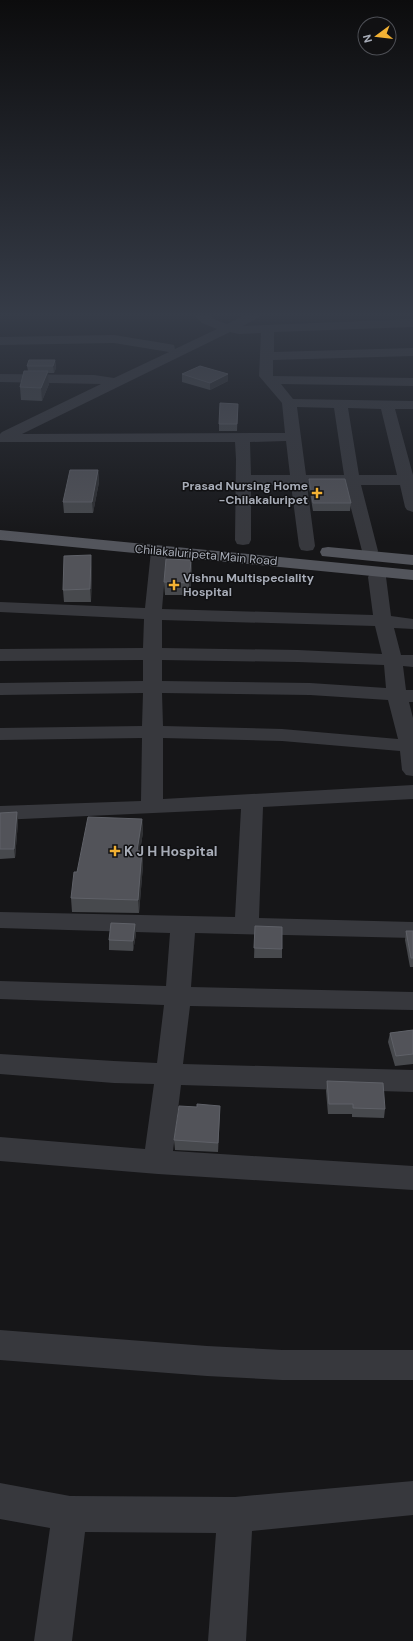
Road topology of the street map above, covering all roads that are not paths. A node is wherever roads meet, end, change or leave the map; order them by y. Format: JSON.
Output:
{"nodes":[{"id":1,"x":82,"y":390,"type":"edge"},
{"id":2,"x":103,"y":390,"type":"edge"},
{"id":3,"x":279,"y":390,"type":"edge"},
{"id":4,"x":413,"y":393,"type":"edge"},
{"id":5,"x":286,"y":398,"type":"junction"},
{"id":6,"x":340,"y":403,"type":"junction"},
{"id":7,"x":387,"y":404,"type":"junction"},
{"id":8,"x":413,"y":405,"type":"edge"},
{"id":9,"x":0,"y":428,"type":"edge"},
{"id":10,"x":242,"y":437,"type":"junction"},
{"id":11,"x":293,"y":437,"type":"junction"},
{"id":12,"x":0,"y":438,"type":"edge"},
{"id":13,"x":244,"y":480,"type":"junction"},
{"id":14,"x":352,"y":480,"type":"junction"},
{"id":15,"x":410,"y":480,"type":"edge"},
{"id":16,"x":297,"y":481,"type":"junction"},
{"id":17,"x":413,"y":507,"type":"edge"},
{"id":18,"x":0,"y":523,"type":"edge"},
{"id":19,"x":0,"y":535,"type":"edge"},
{"id":20,"x":243,"y":540,"type":"dead end"},
{"id":21,"x":307,"y":546,"type":"dead end"},
{"id":22,"x":159,"y":551,"type":"junction"},
{"id":23,"x":370,"y":551,"type":"dead end"},
{"id":24,"x":413,"y":560,"type":"edge"},
{"id":25,"x":413,"y":575,"type":"edge"},
{"id":26,"x":378,"y":577,"type":"dead end"},
{"id":27,"x":0,"y":607,"type":"edge"},
{"id":28,"x":154,"y":614,"type":"junction"},
{"id":29,"x":384,"y":621,"type":"junction"},
{"id":30,"x":413,"y":624,"type":"edge"},
{"id":31,"x":153,"y":654,"type":"junction"},
{"id":32,"x":0,"y":655,"type":"edge"},
{"id":33,"x":393,"y":661,"type":"junction"},
{"id":34,"x":413,"y":661,"type":"edge"},
{"id":35,"x":153,"y":687,"type":"junction"},
{"id":36,"x":0,"y":689,"type":"edge"},
{"id":37,"x":405,"y":696,"type":"edge"},
{"id":38,"x":153,"y":732,"type":"junction"},
{"id":39,"x":0,"y":734,"type":"edge"},
{"id":40,"x":412,"y":746,"type":"edge"},
{"id":41,"x":413,"y":770,"type":"edge"},
{"id":42,"x":413,"y":792,"type":"edge"},
{"id":43,"x":252,"y":801,"type":"junction"},
{"id":44,"x":152,"y":808,"type":"junction"},
{"id":45,"x":0,"y":813,"type":"edge"},
{"id":46,"x":0,"y":920,"type":"edge"},
{"id":47,"x":183,"y":925,"type":"junction"},
{"id":48,"x":247,"y":926,"type":"junction"},
{"id":49,"x":413,"y":930,"type":"edge"},
{"id":50,"x":0,"y":990,"type":"edge"},
{"id":51,"x":178,"y":996,"type":"junction"},
{"id":52,"x":413,"y":1001,"type":"edge"},
{"id":53,"x":0,"y":1064,"type":"edge"},
{"id":54,"x":169,"y":1074,"type":"junction"},
{"id":55,"x":413,"y":1081,"type":"edge"},
{"id":56,"x":0,"y":1149,"type":"edge"},
{"id":57,"x":158,"y":1162,"type":"junction"},
{"id":58,"x":413,"y":1178,"type":"edge"},
{"id":59,"x":0,"y":1345,"type":"edge"},
{"id":60,"x":413,"y":1365,"type":"edge"},
{"id":61,"x":413,"y":1498,"type":"edge"},
{"id":62,"x":0,"y":1501,"type":"edge"},
{"id":63,"x":70,"y":1514,"type":"junction"},
{"id":64,"x":235,"y":1515,"type":"junction"},
{"id":65,"x":53,"y":1641,"type":"edge"},
{"id":66,"x":227,"y":1641,"type":"edge"}],
"edges":[{"from":1,"to":9,"type":"street"},
{"from":2,"to":12,"type":"street"},
{"from":3,"to":5,"type":"street"},
{"from":4,"to":5,"type":"street"},
{"from":5,"to":6,"type":"street"},
{"from":5,"to":11,"type":"street"},
{"from":6,"to":7,"type":"street"},
{"from":6,"to":14,"type":"street"},
{"from":7,"to":8,"type":"street"},
{"from":7,"to":15,"type":"street"},
{"from":10,"to":11,"type":"street"},
{"from":10,"to":12,"type":"street"},
{"from":10,"to":13,"type":"street"},
{"from":11,"to":16,"type":"street"},
{"from":13,"to":16,"type":"street"},
{"from":13,"to":20,"type":"street"},
{"from":14,"to":15,"type":"street"},
{"from":14,"to":16,"type":"street"},
{"from":14,"to":23,"type":"street"},
{"from":15,"to":17,"type":"street"},
{"from":16,"to":21,"type":"street"},
{"from":18,"to":24,"type":"main road","name":"Chilakaluripeta Main Road"},
{"from":19,"to":22,"type":"main road","name":"Chilakaluripeta Main Road"},
{"from":22,"to":25,"type":"main road","name":"Chilakaluripeta Main Road"},
{"from":22,"to":28,"type":"street"},
{"from":26,"to":29,"type":"street"},
{"from":27,"to":28,"type":"street"},
{"from":28,"to":29,"type":"street"},
{"from":28,"to":31,"type":"street"},
{"from":29,"to":30,"type":"street"},
{"from":29,"to":33,"type":"street"},
{"from":31,"to":32,"type":"street"},
{"from":31,"to":33,"type":"street"},
{"from":31,"to":35,"type":"street"},
{"from":33,"to":34,"type":"street"},
{"from":33,"to":37,"type":"street"},
{"from":35,"to":36,"type":"street"},
{"from":35,"to":37,"type":"street"},
{"from":35,"to":38,"type":"street"},
{"from":37,"to":40,"type":"street"},
{"from":38,"to":39,"type":"street"},
{"from":38,"to":40,"type":"street"},
{"from":38,"to":44,"type":"street"},
{"from":40,"to":41,"type":"street"},
{"from":42,"to":43,"type":"street"},
{"from":43,"to":44,"type":"street"},
{"from":43,"to":48,"type":"street"},
{"from":44,"to":45,"type":"street"},
{"from":46,"to":47,"type":"street"},
{"from":47,"to":48,"type":"street"},
{"from":47,"to":51,"type":"street"},
{"from":48,"to":49,"type":"street"},
{"from":50,"to":51,"type":"street"},
{"from":51,"to":52,"type":"street"},
{"from":51,"to":54,"type":"street"},
{"from":53,"to":54,"type":"street"},
{"from":54,"to":55,"type":"street"},
{"from":54,"to":57,"type":"street"},
{"from":56,"to":57,"type":"street"},
{"from":57,"to":58,"type":"street"},
{"from":59,"to":60,"type":"street"},
{"from":61,"to":64,"type":"street"},
{"from":62,"to":63,"type":"street"},
{"from":63,"to":64,"type":"street"},
{"from":63,"to":65,"type":"street"},
{"from":64,"to":66,"type":"street"}]}
